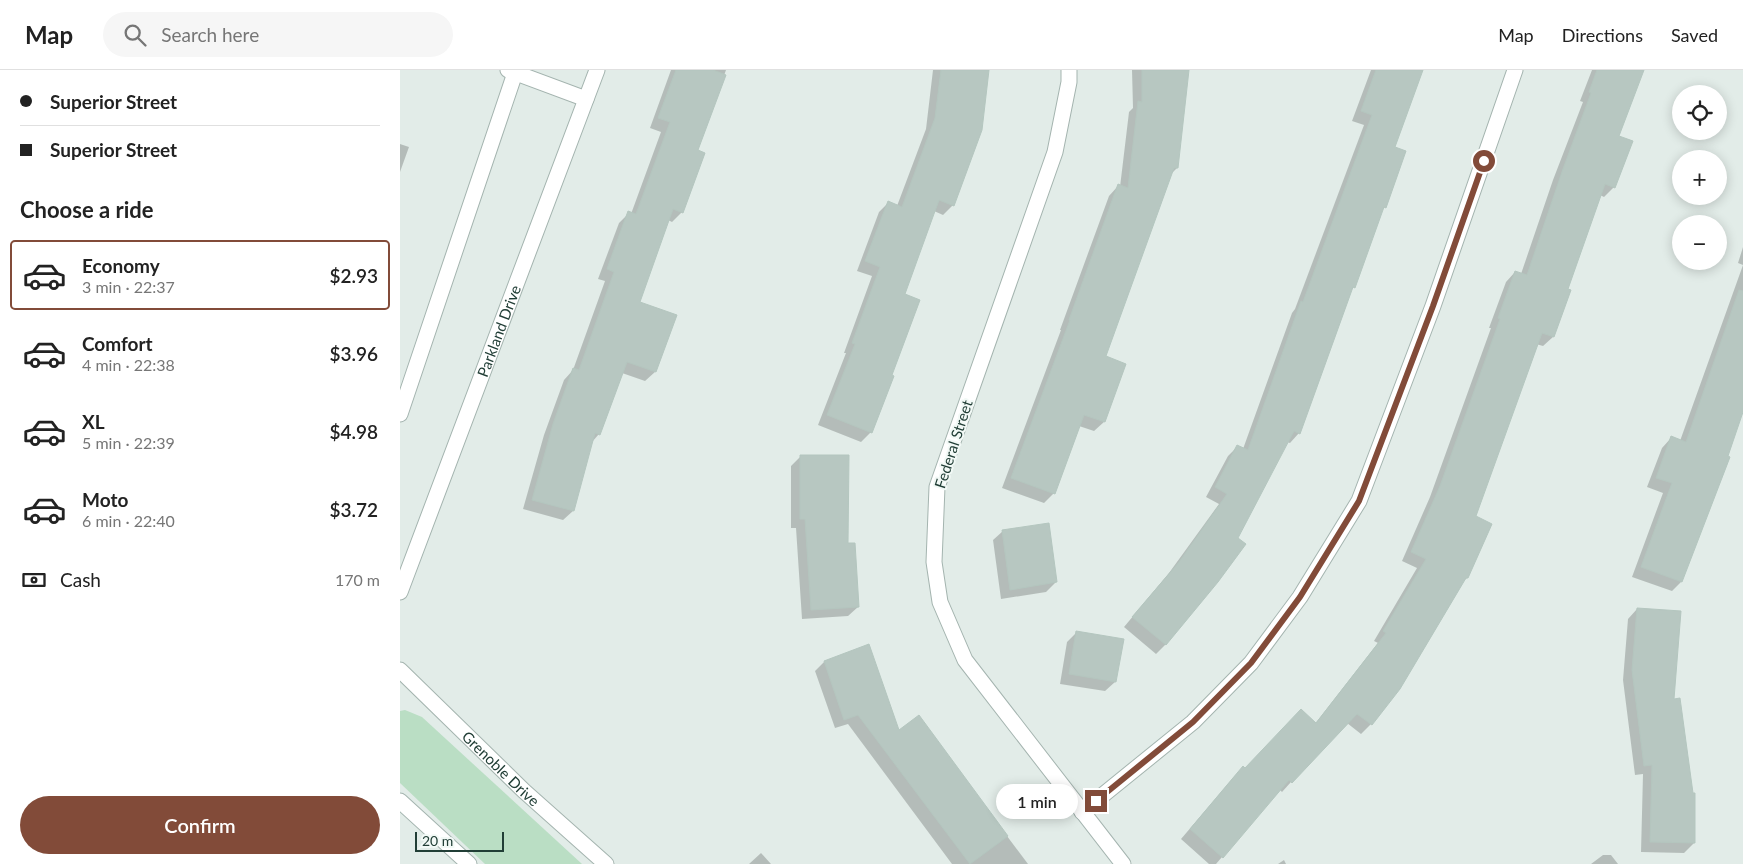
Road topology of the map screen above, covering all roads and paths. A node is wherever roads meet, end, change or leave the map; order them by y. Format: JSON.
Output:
{"nodes":[{"id":1,"x":597,"y":70,"type":"edge"},
{"id":2,"x":1069,"y":70,"type":"edge"},
{"id":3,"x":1515,"y":70,"type":"edge"},
{"id":4,"x":513,"y":71,"type":"edge"},
{"id":5,"x":586,"y":99,"type":"junction"},
{"id":6,"x":400,"y":414,"type":"edge"},
{"id":7,"x":400,"y":592,"type":"edge"},
{"id":8,"x":400,"y":670,"type":"edge"},
{"id":9,"x":400,"y":801,"type":"edge"},
{"id":10,"x":1082,"y":812,"type":"junction"},
{"id":11,"x":469,"y":864,"type":"edge"},
{"id":12,"x":606,"y":864,"type":"edge"},
{"id":13,"x":1123,"y":864,"type":"edge"}],
"edges":[{"from":1,"to":5,"type":"street","name":"Parkland Drive"},
{"from":2,"to":10,"type":"street","name":"Federal Street"},
{"from":3,"to":10,"type":"street"},
{"from":4,"to":5,"type":"street"},
{"from":4,"to":6,"type":"street"},
{"from":5,"to":7,"type":"street","name":"Parkland Drive"},
{"from":8,"to":12,"type":"street","name":"Grenoble Drive"},
{"from":9,"to":11,"type":"street"},
{"from":10,"to":13,"type":"street","name":"Federal Street"}]}
